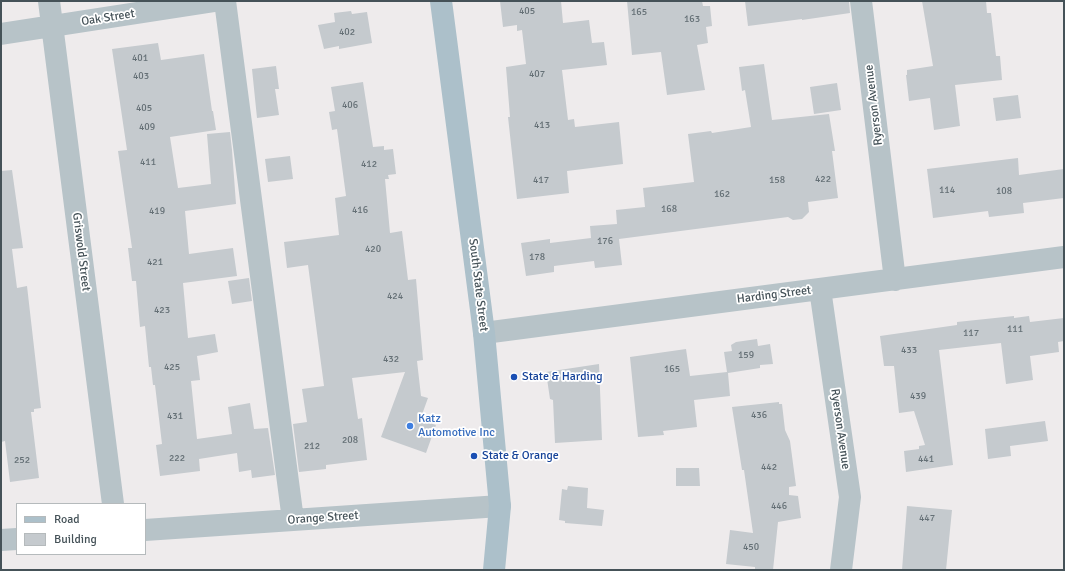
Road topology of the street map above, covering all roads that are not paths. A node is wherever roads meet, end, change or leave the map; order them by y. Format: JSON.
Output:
{"nodes":[{"id":1,"x":49,"y":1,"type":"edge"},
{"id":2,"x":216,"y":1,"type":"edge"},
{"id":3,"x":225,"y":1,"type":"edge"},
{"id":4,"x":441,"y":1,"type":"edge"},
{"id":5,"x":861,"y":1,"type":"edge"},
{"id":6,"x":52,"y":27,"type":"junction"},
{"id":7,"x":1,"y":34,"type":"edge"},
{"id":8,"x":1064,"y":257,"type":"edge"},
{"id":9,"x":895,"y":280,"type":"junction"},
{"id":10,"x":820,"y":289,"type":"junction"},
{"id":11,"x":484,"y":333,"type":"junction"},
{"id":12,"x":113,"y":503,"type":"edge"},
{"id":13,"x":500,"y":506,"type":"junction"},
{"id":14,"x":293,"y":520,"type":"junction"},
{"id":15,"x":146,"y":530,"type":"edge"},
{"id":16,"x":16,"y":539,"type":"edge"},
{"id":17,"x":1,"y":540,"type":"edge"},
{"id":18,"x":494,"y":570,"type":"edge"},
{"id":19,"x":841,"y":570,"type":"edge"}],
"edges":[{"from":1,"to":6,"type":"street","name":"Griswold Street"},
{"from":2,"to":6,"type":"street","name":"Oak Street"},
{"from":3,"to":14,"type":"street"},
{"from":4,"to":11,"type":"main road","name":"South State Street"},
{"from":5,"to":9,"type":"street","name":"Ryerson Avenue"},
{"from":6,"to":7,"type":"street","name":"Oak Street"},
{"from":6,"to":12,"type":"street","name":"Griswold Street"},
{"from":8,"to":9,"type":"street","name":"Harding Street"},
{"from":9,"to":10,"type":"street","name":"Harding Street"},
{"from":10,"to":11,"type":"street","name":"Harding Street"},
{"from":10,"to":19,"type":"street","name":"Ryerson Avenue"},
{"from":11,"to":13,"type":"main road","name":"South State Street"},
{"from":13,"to":14,"type":"street","name":"Orange Street"},
{"from":13,"to":18,"type":"main road","name":"South State Street"},
{"from":14,"to":15,"type":"street","name":"Orange Street"},
{"from":16,"to":17,"type":"street"}]}
